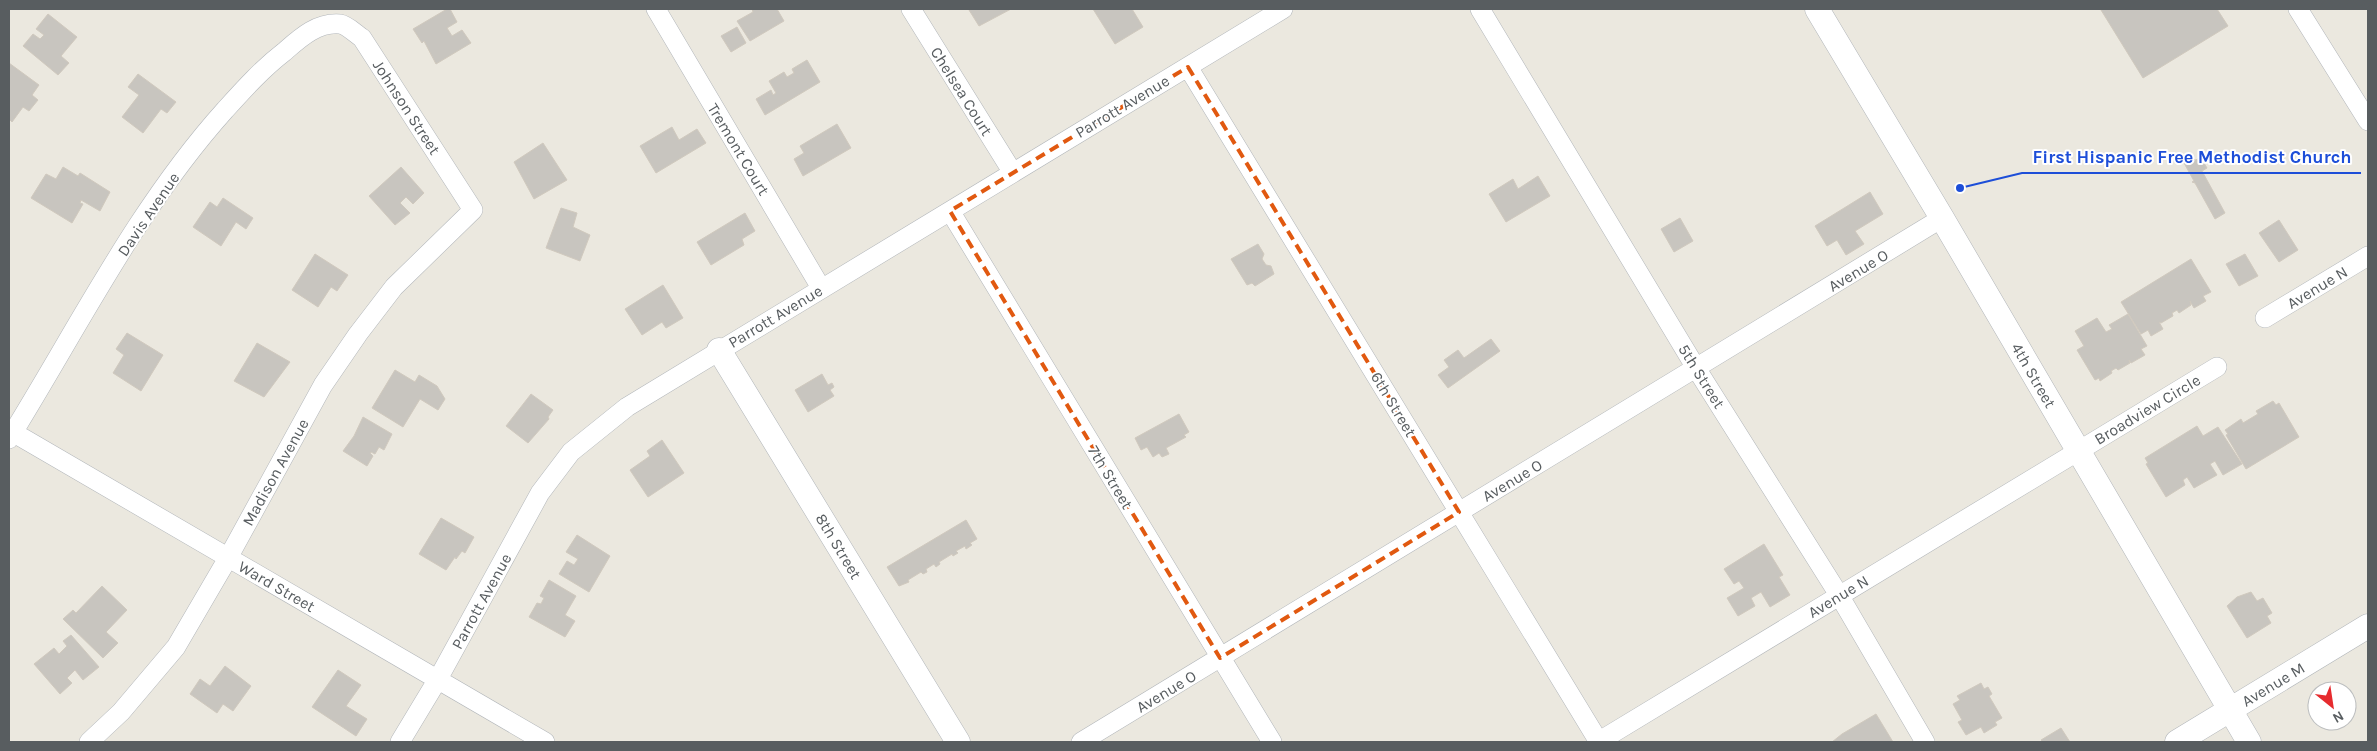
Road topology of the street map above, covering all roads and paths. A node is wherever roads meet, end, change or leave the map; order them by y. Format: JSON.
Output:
{"nodes":[{"id":1,"x":656,"y":9,"type":"edge"},
{"id":2,"x":911,"y":9,"type":"edge"},
{"id":3,"x":1480,"y":9,"type":"edge"},
{"id":4,"x":1817,"y":9,"type":"edge"},
{"id":5,"x":2298,"y":9,"type":"edge"},
{"id":6,"x":1276,"y":10,"type":"edge"},
{"id":7,"x":328,"y":25,"type":"joint"},
{"id":8,"x":1188,"y":66,"type":"junction"},
{"id":9,"x":2368,"y":121,"type":"edge"},
{"id":10,"x":1012,"y":173,"type":"junction"},
{"id":11,"x":473,"y":210,"type":"joint"},
{"id":12,"x":950,"y":211,"type":"junction"},
{"id":13,"x":1942,"y":218,"type":"junction"},
{"id":14,"x":2368,"y":256,"type":"edge"},
{"id":15,"x":821,"y":288,"type":"junction"},
{"id":16,"x":2265,"y":318,"type":"dead end"},
{"id":17,"x":719,"y":350,"type":"junction"},
{"id":18,"x":2216,"y":367,"type":"dead end"},
{"id":19,"x":1696,"y":368,"type":"junction"},
{"id":20,"x":10,"y":434,"type":"edge"},
{"id":21,"x":2078,"y":450,"type":"junction"},
{"id":22,"x":1459,"y":512,"type":"junction"},
{"id":23,"x":228,"y":558,"type":"junction"},
{"id":24,"x":1839,"y":595,"type":"junction"},
{"id":25,"x":2368,"y":626,"type":"edge"},
{"id":26,"x":1220,"y":658,"type":"junction"},
{"id":27,"x":438,"y":679,"type":"junction"},
{"id":28,"x":2230,"y":710,"type":"junction"},
{"id":29,"x":89,"y":742,"type":"edge"},
{"id":30,"x":400,"y":742,"type":"edge"},
{"id":31,"x":545,"y":742,"type":"edge"},
{"id":32,"x":958,"y":742,"type":"edge"},
{"id":33,"x":1081,"y":742,"type":"edge"},
{"id":34,"x":1272,"y":742,"type":"edge"},
{"id":35,"x":1599,"y":742,"type":"edge"},
{"id":36,"x":1926,"y":742,"type":"edge"},
{"id":37,"x":2177,"y":742,"type":"edge"},
{"id":38,"x":2249,"y":742,"type":"edge"}],
"edges":[{"from":1,"to":15,"type":"street","name":"Tremont Court"},
{"from":2,"to":10,"type":"street","name":"Chelsea Court"},
{"from":3,"to":19,"type":"street","name":"5th Street"},
{"from":4,"to":13,"type":"street","name":"4th Street"},
{"from":5,"to":9,"type":"street"},
{"from":6,"to":8,"type":"street","name":"Parrott Avenue"},
{"from":7,"to":11,"type":"street","name":"Johnson Street"},
{"from":7,"to":20,"type":"street","name":"Davis Avenue"},
{"from":8,"to":10,"type":"street","name":"Parrott Avenue"},
{"from":8,"to":22,"type":"street","name":"6th Street"},
{"from":10,"to":12,"type":"street","name":"Parrott Avenue"},
{"from":11,"to":23,"type":"street","name":"Madison Avenue"},
{"from":12,"to":15,"type":"street","name":"Parrott Avenue"},
{"from":12,"to":26,"type":"street","name":"7th Street"},
{"from":13,"to":19,"type":"street","name":"Avenue O"},
{"from":13,"to":21,"type":"street","name":"4th Street"},
{"from":14,"to":16,"type":"street","name":"Avenue N"},
{"from":15,"to":17,"type":"street","name":"Parrott Avenue"},
{"from":17,"to":27,"type":"street","name":"Parrott Avenue"},
{"from":17,"to":32,"type":"street","name":"8th Street"},
{"from":18,"to":21,"type":"street","name":"Broadview Circle"},
{"from":19,"to":22,"type":"street","name":"Avenue O"},
{"from":19,"to":24,"type":"street","name":"5th Street"},
{"from":20,"to":23,"type":"street","name":"Ward Street"},
{"from":21,"to":24,"type":"street","name":"Avenue N"},
{"from":21,"to":28,"type":"street","name":"4th Street"},
{"from":22,"to":26,"type":"street","name":"Avenue O"},
{"from":22,"to":35,"type":"street","name":"6th Street"},
{"from":23,"to":27,"type":"street","name":"Ward Street"},
{"from":23,"to":29,"type":"street","name":"Madison Avenue"},
{"from":24,"to":35,"type":"street","name":"Avenue N"},
{"from":24,"to":36,"type":"street","name":"5th Street"},
{"from":25,"to":28,"type":"street","name":"Avenue M"},
{"from":26,"to":33,"type":"street","name":"Avenue O"},
{"from":26,"to":34,"type":"street","name":"7th Street"},
{"from":27,"to":30,"type":"street","name":"Parrott Avenue"},
{"from":27,"to":31,"type":"street","name":"Ward Street"},
{"from":28,"to":37,"type":"street","name":"Avenue M"},
{"from":28,"to":38,"type":"street","name":"4th Street"}]}
